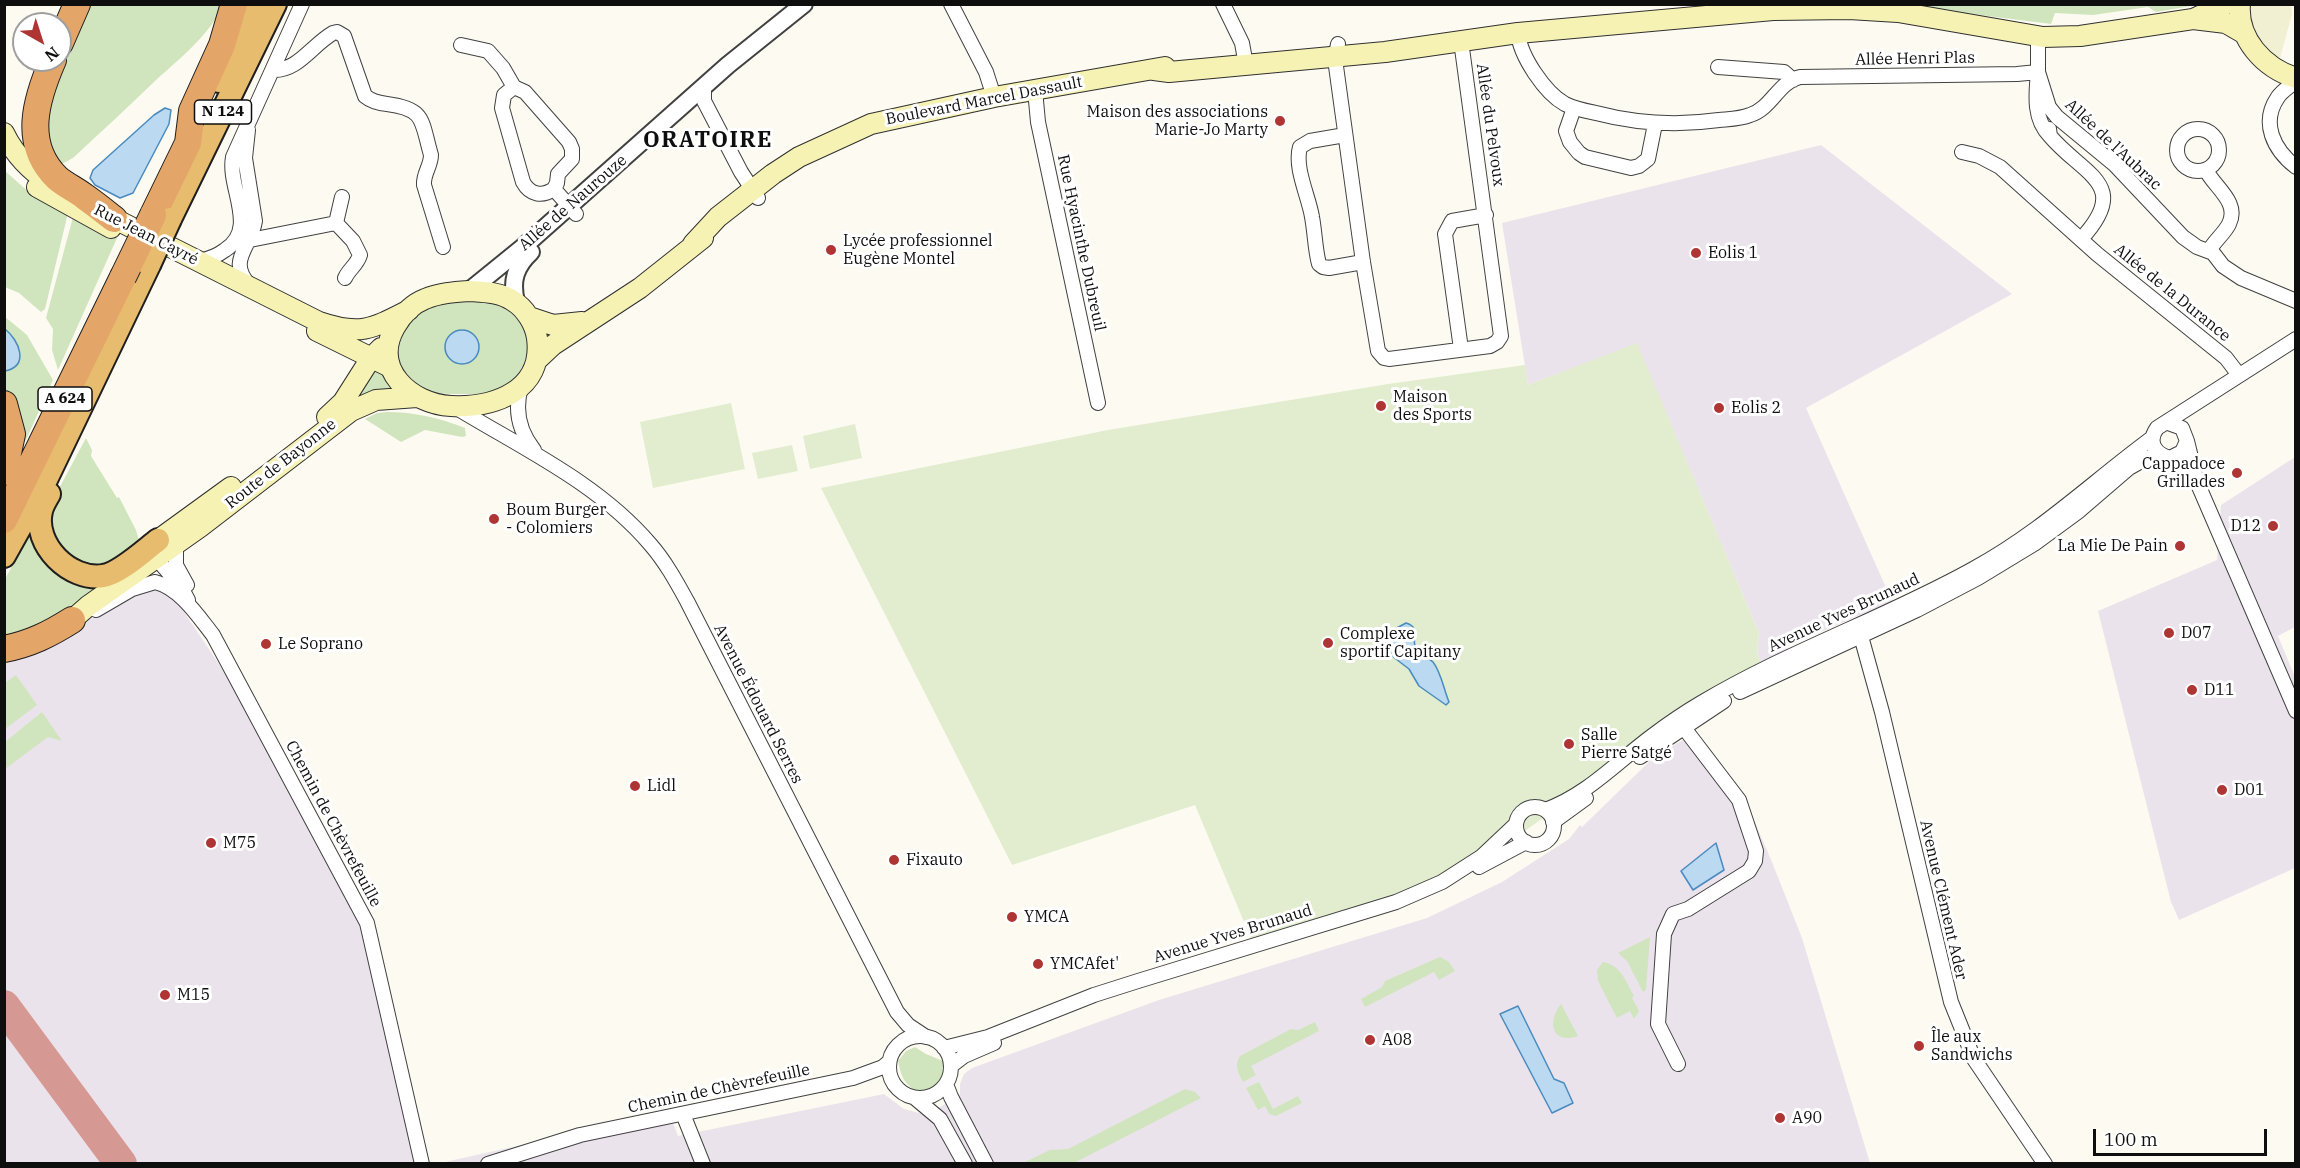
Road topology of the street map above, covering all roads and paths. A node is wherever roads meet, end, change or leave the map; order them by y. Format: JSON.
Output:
{"nodes":[{"id":1,"x":234,"y":4,"type":"edge"},
{"id":2,"x":256,"y":4,"type":"edge"},
{"id":3,"x":275,"y":4,"type":"edge"},
{"id":4,"x":302,"y":4,"type":"edge"},
{"id":5,"x":804,"y":4,"type":"edge"},
{"id":6,"x":951,"y":4,"type":"edge"},
{"id":7,"x":1223,"y":4,"type":"edge"},
{"id":8,"x":2226,"y":4,"type":"edge"},
{"id":9,"x":2240,"y":4,"type":"edge"},
{"id":10,"x":2193,"y":19,"type":"junction"},
{"id":11,"x":1518,"y":33,"type":"junction"},
{"id":12,"x":2245,"y":34,"type":"junction"},
{"id":13,"x":2038,"y":37,"type":"junction"},
{"id":14,"x":1469,"y":39,"type":"junction"},
{"id":15,"x":461,"y":45,"type":"dead end"},
{"id":16,"x":1337,"y":50,"type":"junction"},
{"id":17,"x":1245,"y":60,"type":"junction"},
{"id":18,"x":1718,"y":67,"type":"dead end"},
{"id":19,"x":2273,"y":67,"type":"junction"},
{"id":20,"x":273,"y":70,"type":"junction"},
{"id":21,"x":49,"y":72,"type":"edge"},
{"id":22,"x":2038,"y":72,"type":"junction"},
{"id":23,"x":2295,"y":79,"type":"edge"},
{"id":24,"x":1793,"y":80,"type":"junction"},
{"id":25,"x":514,"y":87,"type":"junction"},
{"id":26,"x":1035,"y":90,"type":"junction"},
{"id":27,"x":704,"y":94,"type":"junction"},
{"id":28,"x":2278,"y":96,"type":"junction"},
{"id":29,"x":994,"y":97,"type":"junction"},
{"id":30,"x":1574,"y":108,"type":"junction"},
{"id":31,"x":2057,"y":117,"type":"junction"},
{"id":32,"x":1656,"y":124,"type":"junction"},
{"id":33,"x":4,"y":133,"type":"edge"},
{"id":34,"x":1345,"y":135,"type":"junction"},
{"id":35,"x":2050,"y":136,"type":"junction"},
{"id":36,"x":188,"y":143,"type":"junction"},
{"id":37,"x":1962,"y":152,"type":"dead end"},
{"id":38,"x":4,"y":155,"type":"edge"},
{"id":39,"x":2295,"y":167,"type":"edge"},
{"id":40,"x":2206,"y":170,"type":"dead end"},
{"id":41,"x":554,"y":189,"type":"junction"},
{"id":42,"x":755,"y":194,"type":"junction"},
{"id":43,"x":342,"y":197,"type":"dead end"},
{"id":44,"x":572,"y":210,"type":"junction"},
{"id":45,"x":1486,"y":215,"type":"junction"},
{"id":46,"x":162,"y":217,"type":"junction"},
{"id":47,"x":114,"y":219,"type":"junction"},
{"id":48,"x":336,"y":223,"type":"junction"},
{"id":49,"x":244,"y":238,"type":"junction"},
{"id":50,"x":2081,"y":239,"type":"junction"},
{"id":51,"x":443,"y":247,"type":"dead end"},
{"id":52,"x":2210,"y":251,"type":"junction"},
{"id":53,"x":199,"y":261,"type":"junction"},
{"id":54,"x":1363,"y":262,"type":"junction"},
{"id":55,"x":345,"y":278,"type":"dead end"},
{"id":56,"x":256,"y":291,"type":"junction"},
{"id":57,"x":469,"y":291,"type":"junction"},
{"id":58,"x":2295,"y":301,"type":"edge"},
{"id":59,"x":516,"y":302,"type":"junction"},
{"id":60,"x":409,"y":310,"type":"junction"},
{"id":61,"x":529,"y":317,"type":"junction"},
{"id":62,"x":307,"y":321,"type":"junction"},
{"id":63,"x":588,"y":321,"type":"junction"},
{"id":64,"x":333,"y":338,"type":"junction"},
{"id":65,"x":2295,"y":339,"type":"edge"},
{"id":66,"x":389,"y":340,"type":"junction"},
{"id":67,"x":1461,"y":349,"type":"junction"},
{"id":68,"x":2295,"y":349,"type":"edge"},
{"id":69,"x":371,"y":358,"type":"junction"},
{"id":70,"x":537,"y":360,"type":"junction"},
{"id":71,"x":390,"y":366,"type":"junction"},
{"id":72,"x":2239,"y":375,"type":"junction"},
{"id":73,"x":521,"y":387,"type":"junction"},
{"id":74,"x":348,"y":396,"type":"junction"},
{"id":75,"x":417,"y":397,"type":"junction"},
{"id":76,"x":1098,"y":403,"type":"dead end"},
{"id":77,"x":4,"y":404,"type":"edge"},
{"id":78,"x":454,"y":406,"type":"junction"},
{"id":79,"x":517,"y":409,"type":"junction"},
{"id":80,"x":2168,"y":423,"type":"junction"},
{"id":81,"x":500,"y":433,"type":"junction"},
{"id":82,"x":2185,"y":434,"type":"junction"},
{"id":83,"x":2152,"y":438,"type":"junction"},
{"id":84,"x":537,"y":454,"type":"junction"},
{"id":85,"x":2166,"y":457,"type":"junction"},
{"id":86,"x":56,"y":458,"type":"junction"},
{"id":87,"x":4,"y":472,"type":"edge"},
{"id":88,"x":2197,"y":482,"type":"junction"},
{"id":89,"x":4,"y":520,"type":"edge"},
{"id":90,"x":163,"y":548,"type":"junction"},
{"id":91,"x":4,"y":556,"type":"edge"},
{"id":92,"x":198,"y":615,"type":"junction"},
{"id":93,"x":72,"y":620,"type":"junction"},
{"id":94,"x":1859,"y":630,"type":"junction"},
{"id":95,"x":4,"y":649,"type":"edge"},
{"id":96,"x":2295,"y":711,"type":"edge"},
{"id":97,"x":1680,"y":722,"type":"junction"},
{"id":98,"x":1545,"y":810,"type":"junction"},
{"id":99,"x":1553,"y":822,"type":"junction"},
{"id":100,"x":1516,"y":824,"type":"junction"},
{"id":101,"x":1526,"y":842,"type":"junction"},
{"id":102,"x":897,"y":1012,"type":"junction"},
{"id":103,"x":926,"y":1037,"type":"junction"},
{"id":104,"x":897,"y":1046,"type":"junction"},
{"id":105,"x":944,"y":1048,"type":"junction"},
{"id":106,"x":889,"y":1062,"type":"junction"},
{"id":107,"x":1678,"y":1064,"type":"dead end"},
{"id":108,"x":951,"y":1066,"type":"junction"},
{"id":109,"x":854,"y":1078,"type":"junction"},
{"id":110,"x":946,"y":1084,"type":"junction"},
{"id":111,"x":897,"y":1089,"type":"junction"},
{"id":112,"x":915,"y":1098,"type":"junction"},
{"id":113,"x":683,"y":1114,"type":"junction"},
{"id":114,"x":422,"y":1164,"type":"edge"},
{"id":115,"x":488,"y":1164,"type":"edge"},
{"id":116,"x":703,"y":1164,"type":"edge"},
{"id":117,"x":965,"y":1164,"type":"edge"},
{"id":118,"x":986,"y":1164,"type":"edge"},
{"id":119,"x":2045,"y":1164,"type":"edge"}],
"edges":[{"from":1,"to":36,"type":"highway"},
{"from":2,"to":36,"type":"highway","number":"N 124"},
{"from":3,"to":46,"type":"highway","number":"N 124"},
{"from":4,"to":20,"type":"street"},
{"from":5,"to":27,"type":"street","name":"Allée de Naurouze"},
{"from":6,"to":29,"type":"street"},
{"from":7,"to":17,"type":"street"},
{"from":8,"to":10,"type":"main road","name":"Boulevard Marcel Dassault"},
{"from":9,"to":12,"type":"main road"},
{"from":10,"to":12,"type":"main road","name":"Boulevard Marcel Dassault"},
{"from":10,"to":13,"type":"main road","name":"Boulevard Marcel Dassault"},
{"from":11,"to":13,"type":"main road","name":"Boulevard Marcel Dassault"},
{"from":11,"to":14,"type":"main road","name":"Boulevard Marcel Dassault"},
{"from":11,"to":30,"type":"street"},
{"from":12,"to":19,"type":"main road"},
{"from":13,"to":22,"type":"street","name":"Allée de l'Aubrac"},
{"from":14,"to":16,"type":"main road","name":"Boulevard Marcel Dassault"},
{"from":14,"to":45,"type":"street","name":"Allée du Pelvoux"},
{"from":15,"to":25,"type":"street"},
{"from":16,"to":17,"type":"main road","name":"Boulevard Marcel Dassault"},
{"from":16,"to":34,"type":"street"},
{"from":17,"to":26,"type":"main road","name":"Boulevard Marcel Dassault"},
{"from":18,"to":24,"type":"street","name":"Allée Henri Plas"},
{"from":19,"to":23,"type":"main road"},
{"from":19,"to":28,"type":"street"},
{"from":20,"to":49,"type":"street"},
{"from":20,"to":51,"type":"street"},
{"from":21,"to":47,"type":"highway"},
{"from":22,"to":24,"type":"street","name":"Allée Henri Plas"},
{"from":22,"to":31,"type":"street","name":"Allée de l'Aubrac"},
{"from":22,"to":35,"type":"street"},
{"from":23,"to":28,"type":"street"},
{"from":24,"to":32,"type":"street"},
{"from":25,"to":41,"type":"street"},
{"from":25,"to":41,"type":"street"},
{"from":26,"to":29,"type":"main road","name":"Boulevard Marcel Dassault"},
{"from":26,"to":76,"type":"street","name":"Rue Hyacinthe Dubreuil"},
{"from":27,"to":42,"type":"street"},
{"from":27,"to":44,"type":"street","name":"Allée de Naurouze"},
{"from":28,"to":39,"type":"street"},
{"from":29,"to":42,"type":"main road","name":"Boulevard Marcel Dassault"},
{"from":30,"to":32,"type":"street"},
{"from":30,"to":32,"type":"street"},
{"from":31,"to":35,"type":"street"},
{"from":31,"to":52,"type":"street","name":"Allée de l'Aubrac"},
{"from":33,"to":47,"type":"main road","name":"Rue Jean Cayré"},
{"from":34,"to":54,"type":"street"},
{"from":34,"to":54,"type":"street"},
{"from":35,"to":50,"type":"street"},
{"from":36,"to":46,"type":"highway","number":"A 624"},
{"from":37,"to":50,"type":"street","name":"Allée de la Durance"},
{"from":38,"to":62,"type":"main road","name":"Rue Jean Cayré"},
{"from":40,"to":52,"type":"street"},
{"from":41,"to":44,"type":"street"},
{"from":42,"to":63,"type":"main road","name":"Boulevard Marcel Dassault"},
{"from":43,"to":48,"type":"street"},
{"from":44,"to":57,"type":"street","name":"Allée de Naurouze"},
{"from":44,"to":59,"type":"street","name":"Allée de Naurouze"},
{"from":45,"to":67,"type":"street"},
{"from":45,"to":67,"type":"street","name":"Allée du Pelvoux"},
{"from":46,"to":86,"type":"highway","number":"N 124","bridge":true},
{"from":46,"to":89,"type":"highway","number":"A 624","bridge":true},
{"from":47,"to":53,"type":"main road","name":"Rue Jean Cayré"},
{"from":48,"to":49,"type":"street"},
{"from":48,"to":55,"type":"street"},
{"from":49,"to":53,"type":"street"},
{"from":49,"to":56,"type":"street"},
{"from":50,"to":72,"type":"street","name":"Allée de la Durance"},
{"from":52,"to":58,"type":"street","name":"Allée de l'Aubrac"},
{"from":53,"to":56,"type":"main road","name":"Rue Jean Cayré"},
{"from":54,"to":67,"type":"street","name":"Allée du Pelvoux"},
{"from":56,"to":62,"type":"main road","name":"Rue Jean Cayré"},
{"from":57,"to":59,"type":"main road"},
{"from":57,"to":60,"type":"main road"},
{"from":59,"to":61,"type":"main road"},
{"from":60,"to":62,"type":"main road"},
{"from":60,"to":66,"type":"main road"},
{"from":61,"to":63,"type":"main road","name":"Boulevard Marcel Dassault"},
{"from":61,"to":70,"type":"main road"},
{"from":62,"to":64,"type":"main road"},
{"from":63,"to":70,"type":"main road","name":"Boulevard Marcel Dassault"},
{"from":64,"to":69,"type":"main road"},
{"from":64,"to":74,"type":"main road"},
{"from":65,"to":72,"type":"street"},
{"from":66,"to":69,"type":"main road","name":"Route de Bayonne"},
{"from":66,"to":71,"type":"main road"},
{"from":68,"to":82,"type":"street"},
{"from":69,"to":71,"type":"main road"},
{"from":69,"to":74,"type":"main road","name":"Route de Bayonne"},
{"from":70,"to":73,"type":"main road"},
{"from":71,"to":75,"type":"main road"},
{"from":72,"to":80,"type":"street"},
{"from":73,"to":78,"type":"main road"},
{"from":73,"to":79,"type":"street","name":"Avenue Édouard Serres"},
{"from":74,"to":90,"type":"main road","name":"Route de Bayonne"},
{"from":75,"to":78,"type":"main road"},
{"from":75,"to":90,"type":"main road","name":"Route de Bayonne"},
{"from":77,"to":87,"type":"highway"},
{"from":78,"to":81,"type":"street","name":"Avenue Édouard Serres"},
{"from":79,"to":81,"type":"street","name":"Avenue Édouard Serres"},
{"from":79,"to":84,"type":"street","name":"Avenue Édouard Serres"},
{"from":80,"to":82,"type":"street"},
{"from":80,"to":83,"type":"street"},
{"from":81,"to":84,"type":"street","name":"Avenue Édouard Serres"},
{"from":82,"to":85,"type":"street"},
{"from":82,"to":88,"type":"street"},
{"from":83,"to":85,"type":"street"},
{"from":83,"to":94,"type":"street","name":"Avenue Yves Brunaud"},
{"from":84,"to":102,"type":"street","name":"Avenue Édouard Serres"},
{"from":85,"to":88,"type":"street"},
{"from":85,"to":94,"type":"street","name":"Avenue Yves Brunaud"},
{"from":86,"to":90,"type":"highway"},
{"from":86,"to":91,"type":"highway","number":"N 124"},
{"from":88,"to":96,"type":"street"},
{"from":90,"to":92,"type":"street","name":"Chemin de Chèvrefeuille"},
{"from":90,"to":92,"type":"street","name":"Chemin de Chèvrefeuille"},
{"from":90,"to":93,"type":"main road","name":"Route de Bayonne"},
{"from":92,"to":93,"type":"street","name":"Chemin de Chèvrefeuille"},
{"from":92,"to":114,"type":"street","name":"Chemin de Chèvrefeuille"},
{"from":93,"to":95,"type":"highway"},
{"from":94,"to":97,"type":"street","name":"Avenue Yves Brunaud"},
{"from":94,"to":119,"type":"street","name":"Avenue Clément Ader"},
{"from":97,"to":98,"type":"street","name":"Avenue Yves Brunaud"},
{"from":97,"to":99,"type":"street","name":"Avenue Yves Brunaud"},
{"from":97,"to":107,"type":"street"},
{"from":98,"to":99,"type":"street"},
{"from":98,"to":100,"type":"street"},
{"from":99,"to":101,"type":"street"},
{"from":100,"to":101,"type":"street"},
{"from":100,"to":105,"type":"street","name":"Avenue Yves Brunaud"},
{"from":101,"to":108,"type":"street","name":"Avenue Yves Brunaud"},
{"from":102,"to":103,"type":"street","name":"Avenue Édouard Serres"},
{"from":102,"to":104,"type":"street","name":"Avenue Édouard Serres"},
{"from":103,"to":104,"type":"street"},
{"from":103,"to":105,"type":"street"},
{"from":104,"to":106,"type":"street"},
{"from":105,"to":108,"type":"street"},
{"from":106,"to":109,"type":"street","name":"Chemin de Chèvrefeuille"},
{"from":106,"to":111,"type":"street"},
{"from":108,"to":110,"type":"street"},
{"from":109,"to":111,"type":"street","name":"Chemin de Chèvrefeuille"},
{"from":109,"to":113,"type":"street","name":"Chemin de Chèvrefeuille"},
{"from":110,"to":112,"type":"street"},
{"from":110,"to":118,"type":"street"},
{"from":111,"to":112,"type":"street"},
{"from":112,"to":117,"type":"street"},
{"from":113,"to":115,"type":"street","name":"Chemin de Chèvrefeuille"},
{"from":113,"to":116,"type":"street"}]}
